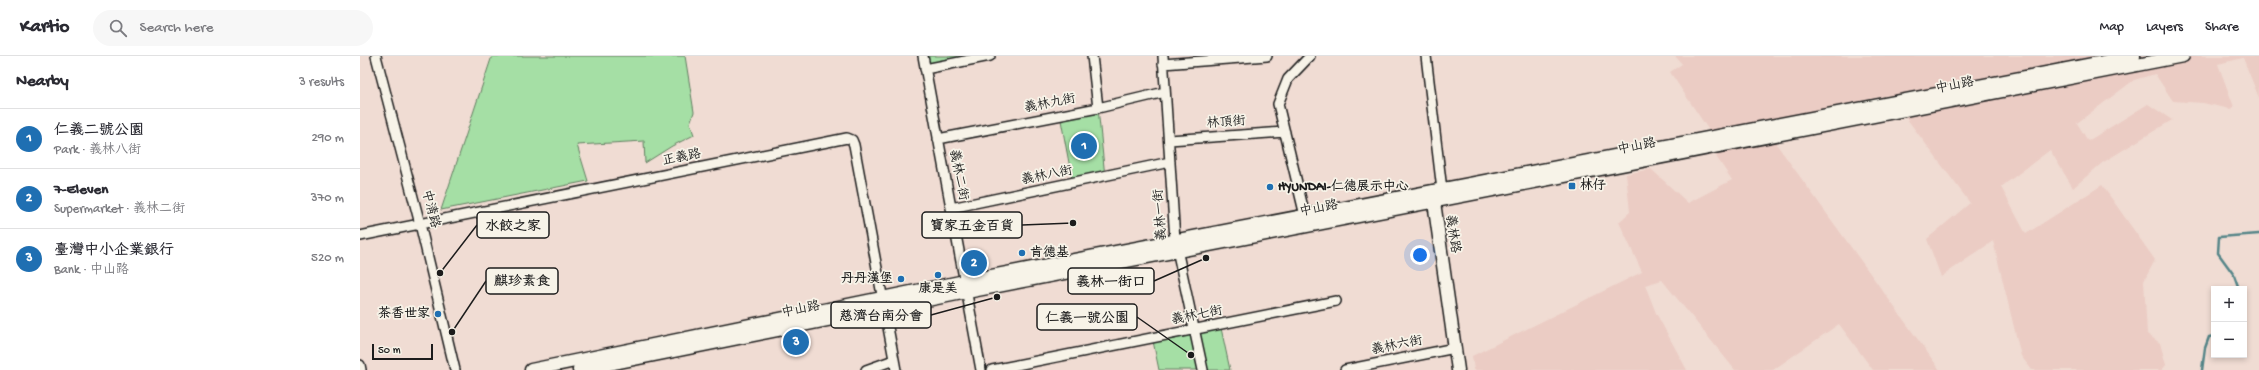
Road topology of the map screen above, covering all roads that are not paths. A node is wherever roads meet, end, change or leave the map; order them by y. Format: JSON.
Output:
{"nodes":[{"id":1,"x":376,"y":56,"type":"edge"},
{"id":2,"x":923,"y":56,"type":"edge"},
{"id":3,"x":990,"y":56,"type":"edge"},
{"id":4,"x":1092,"y":56,"type":"edge"},
{"id":5,"x":1267,"y":56,"type":"edge"},
{"id":6,"x":1298,"y":56,"type":"edge"},
{"id":7,"x":1310,"y":56,"type":"edge"},
{"id":8,"x":1426,"y":56,"type":"edge"},
{"id":9,"x":2134,"y":56,"type":"edge"},
{"id":10,"x":2183,"y":56,"type":"edge"},
{"id":11,"x":1163,"y":60,"type":"edge"},
{"id":12,"x":1298,"y":68,"type":"junction"},
{"id":13,"x":925,"y":69,"type":"junction"},
{"id":14,"x":1165,"y":92,"type":"junction"},
{"id":15,"x":1098,"y":108,"type":"junction"},
{"id":16,"x":1285,"y":132,"type":"junction"},
{"id":17,"x":938,"y":139,"type":"junction"},
{"id":18,"x":1169,"y":140,"type":"junction"},
{"id":19,"x":1170,"y":162,"type":"junction"},
{"id":20,"x":1442,"y":190,"type":"junction"},
{"id":21,"x":1434,"y":202,"type":"junction"},
{"id":22,"x":951,"y":208,"type":"junction"},
{"id":23,"x":1306,"y":220,"type":"junction"},
{"id":24,"x":420,"y":224,"type":"junction"},
{"id":25,"x":360,"y":236,"type":"edge"},
{"id":26,"x":1176,"y":246,"type":"junction"},
{"id":27,"x":966,"y":286,"type":"junction"},
{"id":28,"x":884,"y":302,"type":"junction"},
{"id":29,"x":1336,"y":302,"type":"dead end"},
{"id":30,"x":1195,"y":330,"type":"junction"},
{"id":31,"x":1455,"y":348,"type":"junction"},
{"id":32,"x":894,"y":360,"type":"junction"},
{"id":33,"x":360,"y":365,"type":"edge"},
{"id":34,"x":362,"y":370,"type":"edge"},
{"id":35,"x":455,"y":370,"type":"edge"},
{"id":36,"x":531,"y":370,"type":"edge"},
{"id":37,"x":579,"y":370,"type":"edge"},
{"id":38,"x":866,"y":370,"type":"edge"},
{"id":39,"x":896,"y":370,"type":"edge"},
{"id":40,"x":981,"y":370,"type":"edge"},
{"id":41,"x":992,"y":370,"type":"edge"},
{"id":42,"x":1203,"y":370,"type":"edge"},
{"id":43,"x":1345,"y":370,"type":"edge"},
{"id":44,"x":1458,"y":370,"type":"edge"}],
"edges":[{"from":1,"to":24,"type":"street","name":"中清路"},
{"from":2,"to":13,"type":"street","name":"義林二街"},
{"from":3,"to":13,"type":"street"},
{"from":4,"to":15,"type":"street"},
{"from":5,"to":11,"type":"street"},
{"from":6,"to":12,"type":"street"},
{"from":7,"to":12,"type":"street"},
{"from":8,"to":20,"type":"street"},
{"from":9,"to":20,"type":"main road","name":"中山路"},
{"from":10,"to":21,"type":"main road","name":"中山路"},
{"from":11,"to":14,"type":"street","name":"義林一街"},
{"from":12,"to":16,"type":"street"},
{"from":13,"to":17,"type":"street","name":"義林二街"},
{"from":14,"to":15,"type":"street","name":"義林九街"},
{"from":14,"to":18,"type":"street","name":"義林一街"},
{"from":15,"to":17,"type":"street","name":"義林九街"},
{"from":16,"to":18,"type":"street","name":"林頂街"},
{"from":16,"to":23,"type":"street"},
{"from":17,"to":22,"type":"street","name":"義林二街"},
{"from":18,"to":19,"type":"street","name":"義林一街"},
{"from":19,"to":22,"type":"street","name":"義林八街"},
{"from":19,"to":26,"type":"street","name":"義林一街"},
{"from":20,"to":21,"type":"street","name":"義林路"},
{"from":20,"to":23,"type":"main road","name":"中山路"},
{"from":21,"to":23,"type":"main road","name":"中山路"},
{"from":21,"to":31,"type":"main road","name":"義林路"},
{"from":22,"to":27,"type":"street","name":"義林二街"},
{"from":23,"to":26,"type":"main road","name":"中山路"},
{"from":24,"to":25,"type":"street","name":"正義路"},
{"from":24,"to":28,"type":"street","name":"正義路"},
{"from":24,"to":35,"type":"street","name":"中清路"},
{"from":26,"to":27,"type":"main road","name":"中山路"},
{"from":26,"to":30,"type":"street","name":"義林一街"},
{"from":27,"to":28,"type":"main road","name":"中山路"},
{"from":27,"to":40,"type":"street","name":"義林二街"},
{"from":28,"to":32,"type":"street"},
{"from":28,"to":36,"type":"main road","name":"中山路"},
{"from":28,"to":37,"type":"main road","name":"中山路"},
{"from":29,"to":30,"type":"street","name":"義林七街"},
{"from":30,"to":41,"type":"street","name":"義林七街"},
{"from":30,"to":42,"type":"street","name":"義林一街"},
{"from":31,"to":43,"type":"street","name":"義林六街"},
{"from":31,"to":44,"type":"main road","name":"義林路"},
{"from":32,"to":38,"type":"street"},
{"from":32,"to":39,"type":"street"},
{"from":33,"to":34,"type":"street"}]}
